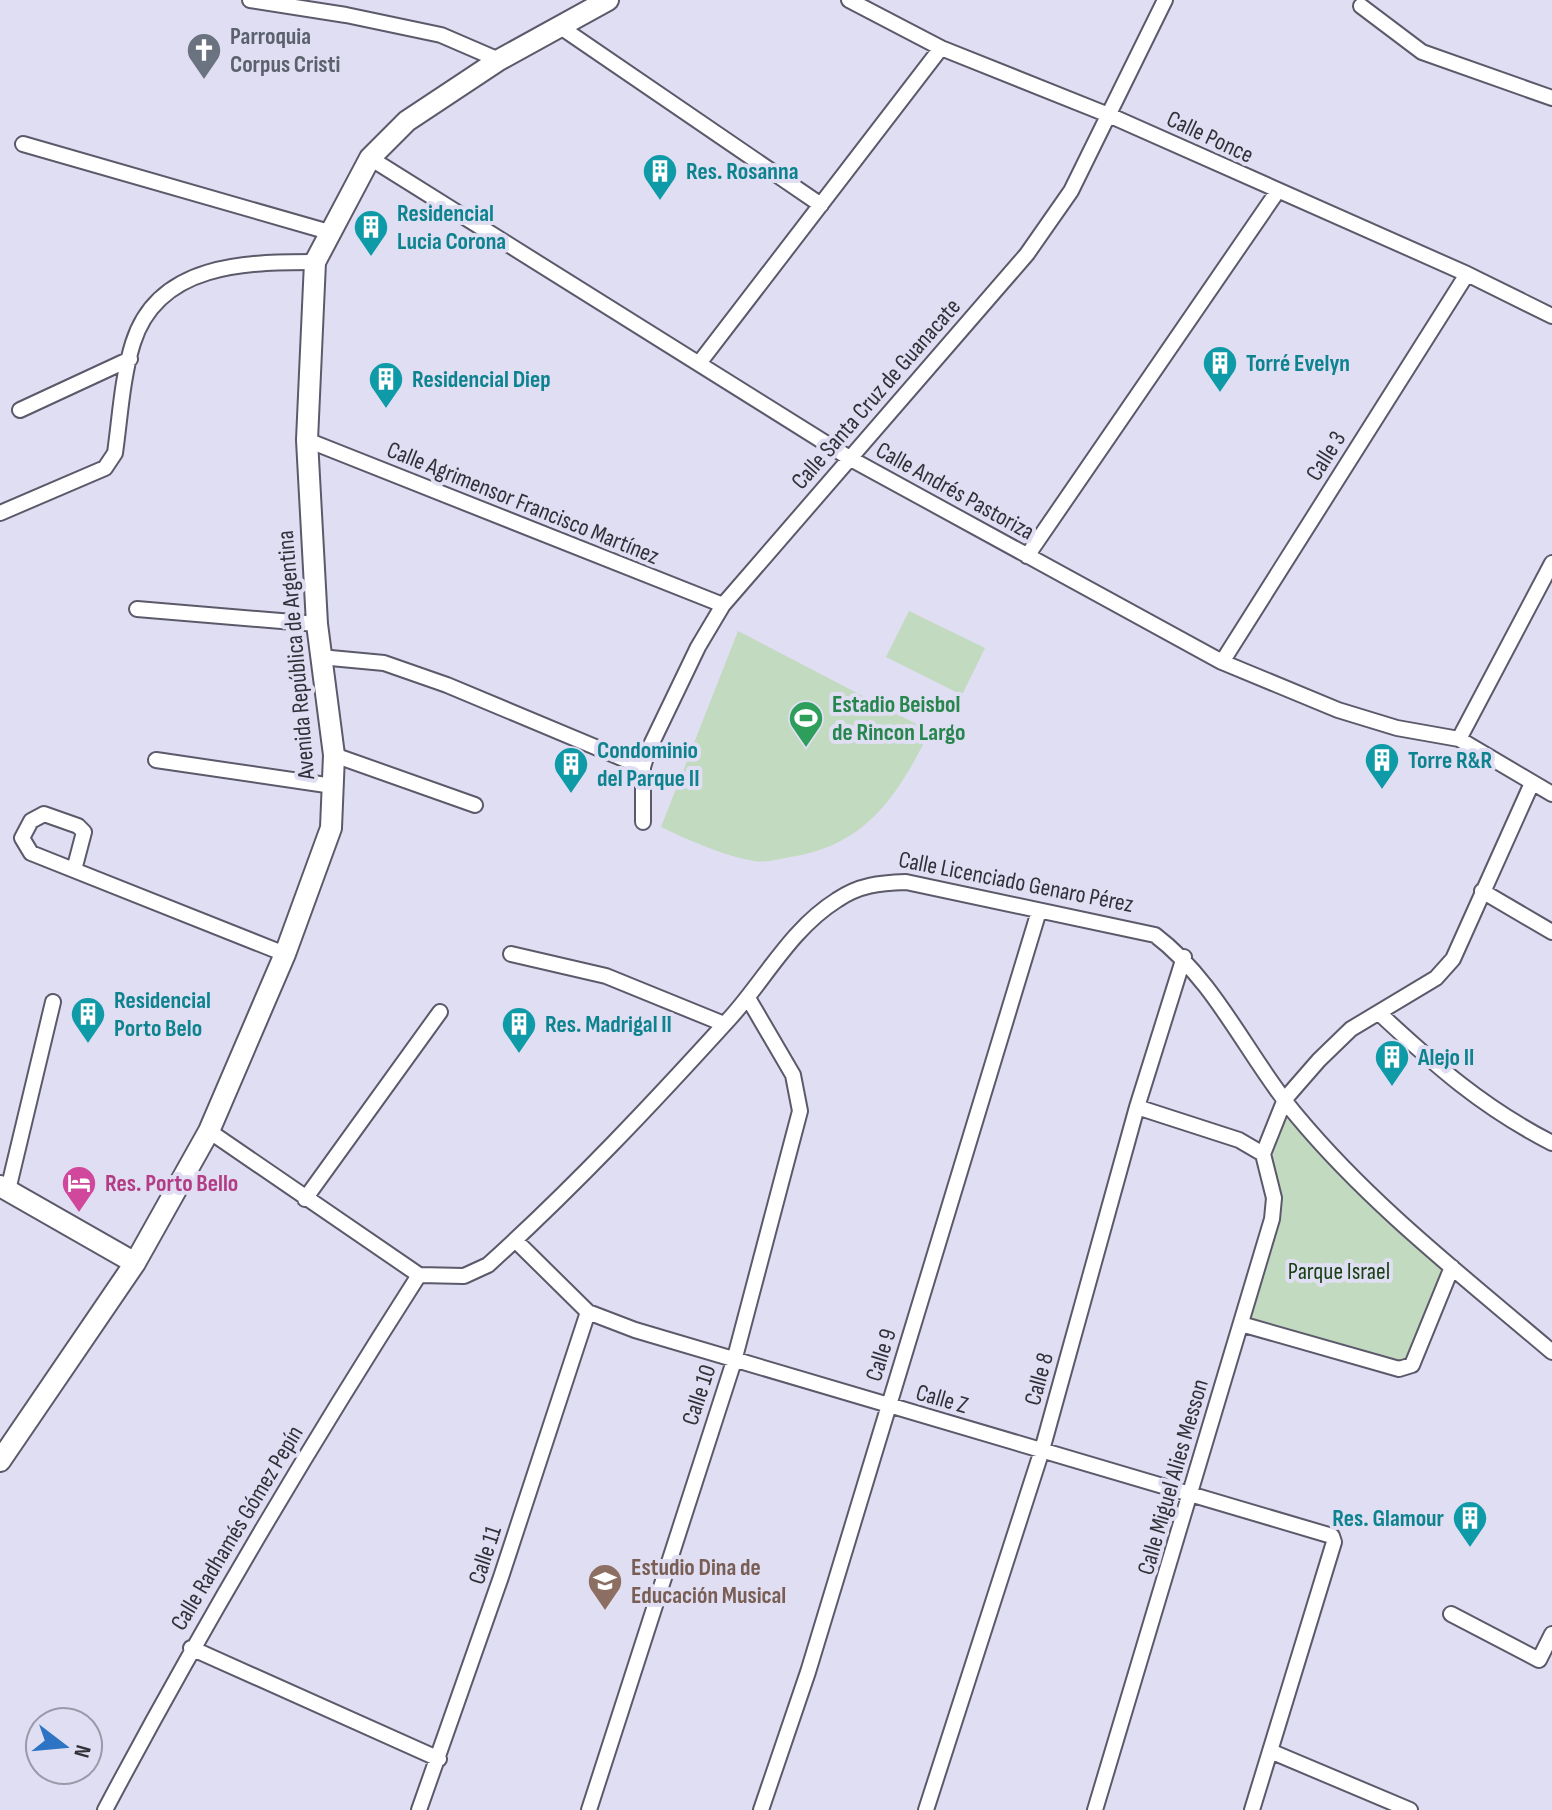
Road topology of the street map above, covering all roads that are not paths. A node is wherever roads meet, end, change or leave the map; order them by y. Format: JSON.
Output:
{"nodes":[{"id":1,"x":250,"y":0,"type":"edge"},
{"id":2,"x":608,"y":0,"type":"edge"},
{"id":3,"x":849,"y":0,"type":"edge"},
{"id":4,"x":1165,"y":0,"type":"edge"},
{"id":5,"x":1361,"y":6,"type":"dead end"},
{"id":6,"x":562,"y":28,"type":"junction"},
{"id":7,"x":941,"y":48,"type":"junction"},
{"id":8,"x":499,"y":60,"type":"junction"},
{"id":9,"x":1552,"y":98,"type":"edge"},
{"id":10,"x":1111,"y":116,"type":"junction"},
{"id":11,"x":23,"y":144,"type":"dead end"},
{"id":12,"x":370,"y":158,"type":"junction"},
{"id":13,"x":1277,"y":192,"type":"junction"},
{"id":14,"x":821,"y":205,"type":"junction"},
{"id":15,"x":329,"y":232,"type":"junction"},
{"id":16,"x":315,"y":262,"type":"junction"},
{"id":17,"x":1467,"y":274,"type":"junction"},
{"id":18,"x":1552,"y":316,"type":"edge"},
{"id":19,"x":130,"y":359,"type":"junction"},
{"id":20,"x":700,"y":362,"type":"junction"},
{"id":21,"x":20,"y":410,"type":"dead end"},
{"id":22,"x":307,"y":440,"type":"junction"},
{"id":23,"x":851,"y":459,"type":"junction"},
{"id":24,"x":0,"y":513,"type":"edge"},
{"id":25,"x":1027,"y":556,"type":"junction"},
{"id":26,"x":1552,"y":563,"type":"edge"},
{"id":27,"x":1547,"y":590,"type":"edge"},
{"id":28,"x":723,"y":605,"type":"junction"},
{"id":29,"x":137,"y":609,"type":"dead end"},
{"id":30,"x":317,"y":624,"type":"junction"},
{"id":31,"x":320,"y":657,"type":"junction"},
{"id":32,"x":1222,"y":662,"type":"junction"},
{"id":33,"x":1459,"y":739,"type":"junction"},
{"id":34,"x":334,"y":755,"type":"junction"},
{"id":35,"x":156,"y":760,"type":"dead end"},
{"id":36,"x":643,"y":767,"type":"junction"},
{"id":37,"x":1532,"y":783,"type":"junction"},
{"id":38,"x":333,"y":786,"type":"junction"},
{"id":39,"x":1552,"y":794,"type":"edge"},
{"id":40,"x":475,"y":805,"type":"dead end"},
{"id":41,"x":643,"y":822,"type":"dead end"},
{"id":42,"x":74,"y":870,"type":"junction"},
{"id":43,"x":1482,"y":891,"type":"junction"},
{"id":44,"x":1039,"y":911,"type":"junction"},
{"id":45,"x":1552,"y":932,"type":"edge"},
{"id":46,"x":285,"y":954,"type":"junction"},
{"id":47,"x":511,"y":954,"type":"dead end"},
{"id":48,"x":1184,"y":957,"type":"junction"},
{"id":49,"x":748,"y":998,"type":"junction"},
{"id":50,"x":53,"y":1002,"type":"dead end"},
{"id":51,"x":440,"y":1012,"type":"dead end"},
{"id":52,"x":1379,"y":1013,"type":"junction"},
{"id":53,"x":724,"y":1024,"type":"junction"},
{"id":54,"x":1285,"y":1099,"type":"junction"},
{"id":55,"x":1137,"y":1107,"type":"junction"},
{"id":56,"x":209,"y":1131,"type":"junction"},
{"id":57,"x":1552,"y":1143,"type":"edge"},
{"id":58,"x":1263,"y":1154,"type":"junction"},
{"id":59,"x":4,"y":1188,"type":"edge"},
{"id":60,"x":305,"y":1199,"type":"junction"},
{"id":61,"x":515,"y":1240,"type":"junction"},
{"id":62,"x":135,"y":1263,"type":"junction"},
{"id":63,"x":1452,"y":1267,"type":"junction"},
{"id":64,"x":419,"y":1275,"type":"junction"},
{"id":65,"x":588,"y":1312,"type":"junction"},
{"id":66,"x":1241,"y":1324,"type":"junction"},
{"id":67,"x":1552,"y":1352,"type":"edge"},
{"id":68,"x":734,"y":1361,"type":"junction"},
{"id":69,"x":888,"y":1407,"type":"junction"},
{"id":70,"x":1042,"y":1450,"type":"junction"},
{"id":71,"x":0,"y":1461,"type":"edge"},
{"id":72,"x":1191,"y":1493,"type":"junction"},
{"id":73,"x":1451,"y":1614,"type":"dead end"},
{"id":74,"x":1552,"y":1634,"type":"edge"},
{"id":75,"x":191,"y":1648,"type":"junction"},
{"id":76,"x":1270,"y":1751,"type":"junction"},
{"id":77,"x":439,"y":1759,"type":"junction"},
{"id":78,"x":105,"y":1810,"type":"edge"},
{"id":79,"x":419,"y":1810,"type":"edge"},
{"id":80,"x":589,"y":1810,"type":"edge"},
{"id":81,"x":761,"y":1810,"type":"edge"},
{"id":82,"x":926,"y":1810,"type":"edge"},
{"id":83,"x":1095,"y":1810,"type":"edge"},
{"id":84,"x":1252,"y":1810,"type":"edge"},
{"id":85,"x":1410,"y":1810,"type":"edge"}],
"edges":[{"from":1,"to":8,"type":"street"},
{"from":2,"to":6,"type":"main road","name":"Avenida República de Argentina"},
{"from":3,"to":7,"type":"street","name":"Calle Ponce"},
{"from":4,"to":10,"type":"street","name":"Calle Santa Cruz de Guanacate"},
{"from":5,"to":9,"type":"street"},
{"from":6,"to":8,"type":"main road","name":"Avenida República de Argentina"},
{"from":6,"to":14,"type":"street"},
{"from":7,"to":10,"type":"street","name":"Calle Ponce"},
{"from":7,"to":14,"type":"street"},
{"from":8,"to":12,"type":"main road","name":"Avenida República de Argentina"},
{"from":10,"to":13,"type":"street","name":"Calle Ponce"},
{"from":10,"to":23,"type":"street","name":"Calle Santa Cruz de Guanacate"},
{"from":11,"to":15,"type":"street"},
{"from":12,"to":15,"type":"main road","name":"Avenida República de Argentina"},
{"from":12,"to":20,"type":"street","name":"Calle Andrés Pastoriza"},
{"from":13,"to":17,"type":"street","name":"Calle Ponce"},
{"from":13,"to":25,"type":"street"},
{"from":14,"to":20,"type":"street"},
{"from":15,"to":16,"type":"main road","name":"Avenida República de Argentina"},
{"from":16,"to":19,"type":"street"},
{"from":16,"to":22,"type":"main road","name":"Avenida República de Argentina"},
{"from":17,"to":18,"type":"street","name":"Calle Ponce"},
{"from":17,"to":32,"type":"street","name":"Calle 3"},
{"from":19,"to":21,"type":"street"},
{"from":19,"to":24,"type":"street"},
{"from":20,"to":23,"type":"street","name":"Calle Andrés Pastoriza"},
{"from":22,"to":28,"type":"street","name":"Calle Agrimensor Francisco Martínez"},
{"from":22,"to":30,"type":"main road","name":"Avenida República de Argentina"},
{"from":23,"to":25,"type":"street","name":"Calle Andrés Pastoriza"},
{"from":23,"to":28,"type":"street","name":"Calle Santa Cruz de Guanacate"},
{"from":25,"to":32,"type":"street","name":"Calle Andrés Pastoriza"},
{"from":26,"to":27,"type":"street"},
{"from":27,"to":33,"type":"street"},
{"from":28,"to":36,"type":"street","name":"Calle Santa Cruz de Guanacate"},
{"from":29,"to":30,"type":"street"},
{"from":30,"to":31,"type":"main road","name":"Avenida República de Argentina"},
{"from":31,"to":34,"type":"main road","name":"Avenida República de Argentina"},
{"from":31,"to":36,"type":"street"},
{"from":32,"to":33,"type":"street","name":"Calle Andrés Pastoriza"},
{"from":33,"to":37,"type":"street","name":"Calle Andrés Pastoriza"},
{"from":34,"to":38,"type":"main road","name":"Avenida República de Argentina"},
{"from":34,"to":40,"type":"street"},
{"from":35,"to":38,"type":"street"},
{"from":36,"to":41,"type":"street","name":"Calle Santa Cruz de Guanacate"},
{"from":37,"to":39,"type":"street","name":"Calle Andrés Pastoriza"},
{"from":37,"to":43,"type":"street"},
{"from":38,"to":46,"type":"main road","name":"Avenida República de Argentina"},
{"from":42,"to":42,"type":"street"},
{"from":42,"to":46,"type":"street"},
{"from":43,"to":45,"type":"street"},
{"from":43,"to":52,"type":"street"},
{"from":44,"to":48,"type":"street","name":"Calle Licenciado Genaro Pérez"},
{"from":44,"to":49,"type":"street","name":"Calle Licenciado Genaro Pérez"},
{"from":44,"to":69,"type":"street","name":"Calle 9"},
{"from":46,"to":56,"type":"main road","name":"Avenida República de Argentina"},
{"from":47,"to":53,"type":"street"},
{"from":48,"to":54,"type":"street","name":"Calle Licenciado Genaro Pérez"},
{"from":48,"to":55,"type":"street","name":"Calle 8"},
{"from":49,"to":53,"type":"street","name":"Calle Licenciado Genaro Pérez"},
{"from":49,"to":68,"type":"street","name":"Calle 10"},
{"from":50,"to":59,"type":"street"},
{"from":51,"to":60,"type":"street"},
{"from":52,"to":54,"type":"street"},
{"from":52,"to":57,"type":"street"},
{"from":53,"to":61,"type":"street","name":"Calle Licenciado Genaro Pérez"},
{"from":54,"to":58,"type":"street"},
{"from":54,"to":63,"type":"street","name":"Calle Licenciado Genaro Pérez"},
{"from":55,"to":58,"type":"street"},
{"from":55,"to":70,"type":"street","name":"Calle 8"},
{"from":56,"to":60,"type":"street"},
{"from":56,"to":62,"type":"main road","name":"Avenida República de Argentina"},
{"from":58,"to":66,"type":"street","name":"Calle Miguel Alies Messon"},
{"from":59,"to":62,"type":"main road"},
{"from":60,"to":64,"type":"street"},
{"from":61,"to":64,"type":"street","name":"Calle Licenciado Genaro Pérez"},
{"from":61,"to":65,"type":"street","name":"Calle Z"},
{"from":62,"to":71,"type":"main road","name":"Avenida República de Argentina"},
{"from":63,"to":66,"type":"street"},
{"from":63,"to":67,"type":"street","name":"Calle Licenciado Genaro Pérez"},
{"from":64,"to":75,"type":"street","name":"Calle Radhamés Gómez Pepín"},
{"from":65,"to":68,"type":"street","name":"Calle Z"},
{"from":65,"to":77,"type":"street","name":"Calle 11"},
{"from":66,"to":72,"type":"street","name":"Calle Miguel Alies Messon"},
{"from":68,"to":69,"type":"street","name":"Calle Z"},
{"from":68,"to":80,"type":"street","name":"Calle 10"},
{"from":69,"to":70,"type":"street","name":"Calle Z"},
{"from":69,"to":81,"type":"street","name":"Calle 9"},
{"from":70,"to":72,"type":"street","name":"Calle Z"},
{"from":70,"to":82,"type":"street","name":"Calle 8"},
{"from":72,"to":76,"type":"street","name":"Calle Z"},
{"from":72,"to":83,"type":"street","name":"Calle Miguel Alies Messon"},
{"from":73,"to":74,"type":"street"},
{"from":75,"to":77,"type":"street"},
{"from":75,"to":78,"type":"street","name":"Calle Radhamés Gómez Pepín"},
{"from":76,"to":84,"type":"street"},
{"from":76,"to":85,"type":"street"},
{"from":77,"to":79,"type":"street","name":"Calle 11"}]}
